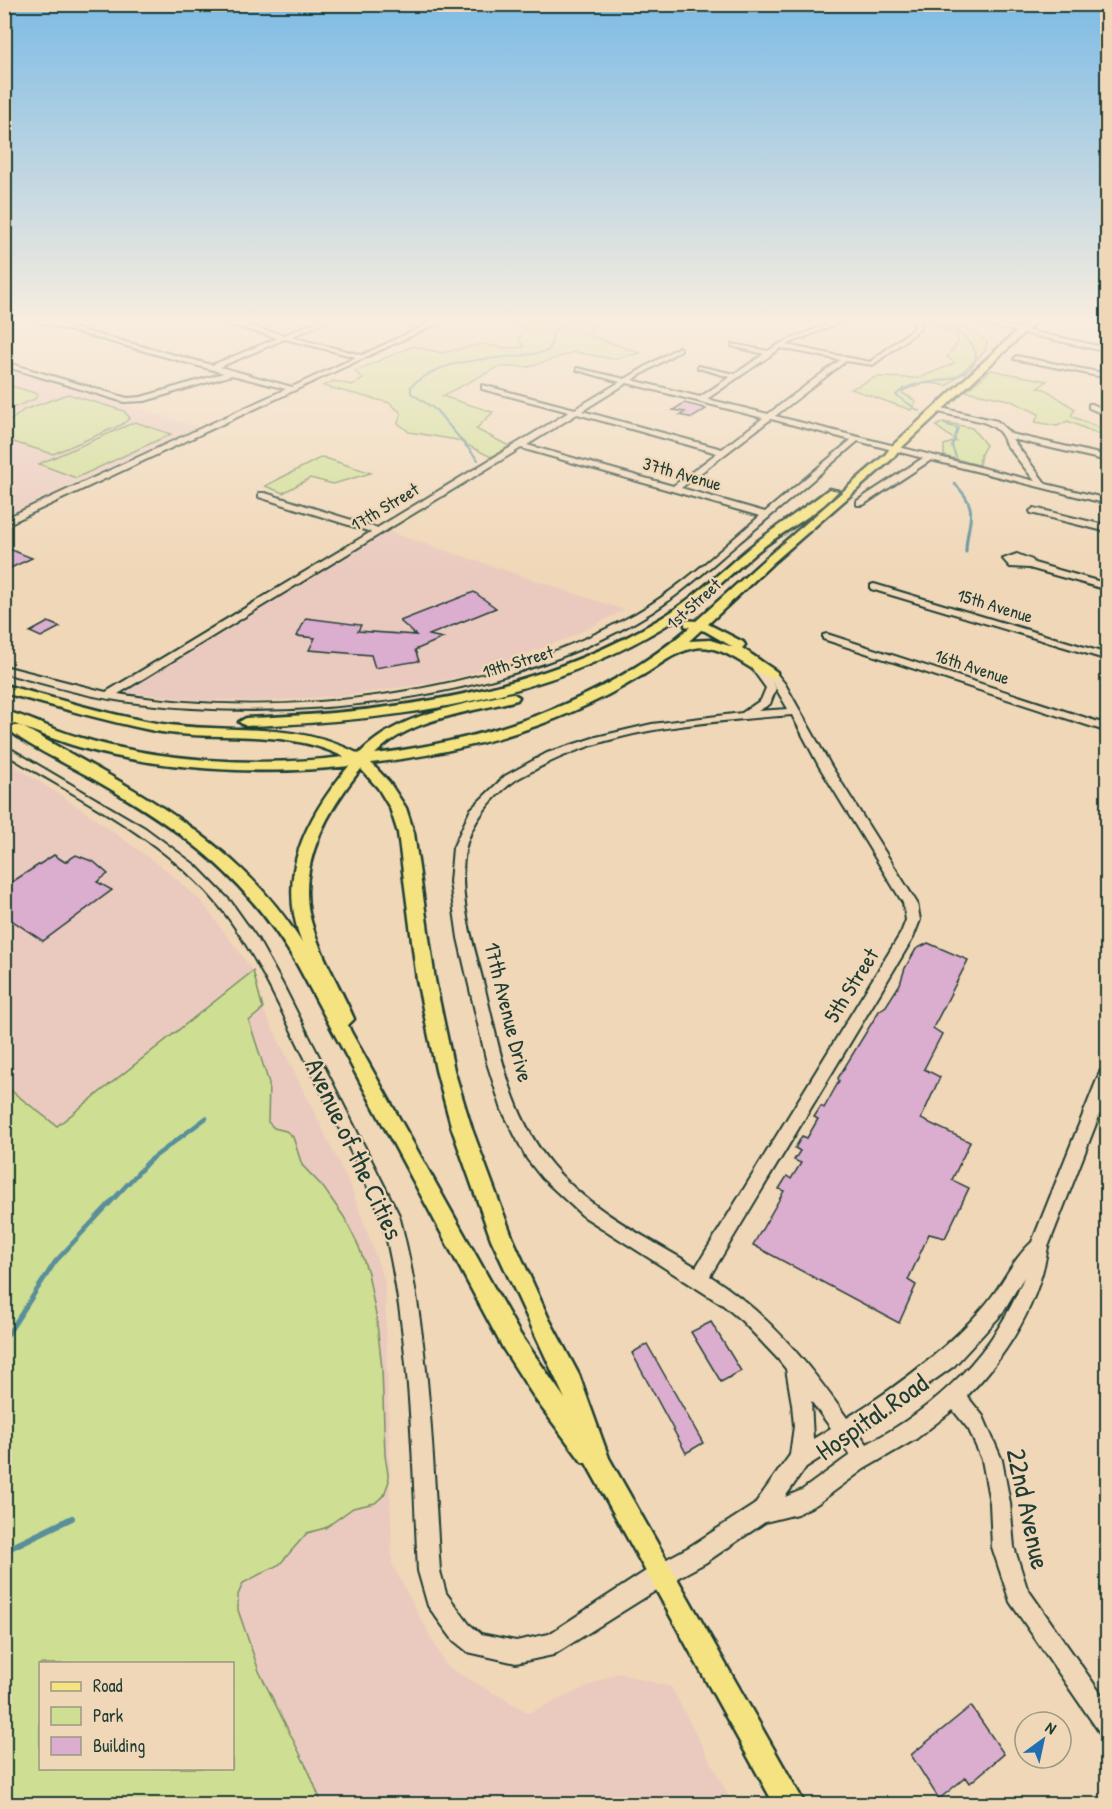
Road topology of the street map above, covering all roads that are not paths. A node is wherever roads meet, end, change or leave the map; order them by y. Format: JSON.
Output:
{"nodes":[{"id":1,"x":260,"y":404,"type":"edge"},
{"id":2,"x":550,"y":404,"type":"edge"},
{"id":3,"x":585,"y":404,"type":"edge"},
{"id":4,"x":719,"y":404,"type":"edge"},
{"id":5,"x":786,"y":404,"type":"edge"},
{"id":6,"x":942,"y":404,"type":"edge"},
{"id":7,"x":1092,"y":406,"type":"dead end"},
{"id":8,"x":937,"y":409,"type":"junction"},
{"id":9,"x":574,"y":411,"type":"junction"},
{"id":10,"x":1107,"y":414,"type":"edge"},
{"id":11,"x":769,"y":417,"type":"junction"},
{"id":12,"x":1008,"y":436,"type":"junction"},
{"id":13,"x":856,"y":439,"type":"junction"},
{"id":14,"x":519,"y":445,"type":"junction"},
{"id":15,"x":894,"y":449,"type":"junction"},
{"id":16,"x":724,"y":452,"type":"junction"},
{"id":17,"x":928,"y":458,"type":"junction"},
{"id":18,"x":1107,"y":459,"type":"edge"},
{"id":19,"x":1043,"y":486,"type":"junction"},
{"id":20,"x":674,"y":489,"type":"junction"},
{"id":21,"x":262,"y":495,"type":"dead end"},
{"id":22,"x":860,"y":502,"type":"dead end"},
{"id":23,"x":1107,"y":502,"type":"edge"},
{"id":24,"x":1034,"y":511,"type":"dead end"},
{"id":25,"x":767,"y":515,"type":"junction"},
{"id":26,"x":4,"y":523,"type":"edge"},
{"id":27,"x":1107,"y":529,"type":"edge"},
{"id":28,"x":378,"y":531,"type":"junction"},
{"id":29,"x":756,"y":548,"type":"junction"},
{"id":30,"x":1029,"y":565,"type":"dead end"},
{"id":31,"x":874,"y":587,"type":"dead end"},
{"id":32,"x":1107,"y":587,"type":"edge"},
{"id":33,"x":723,"y":602,"type":"junction"},
{"id":34,"x":697,"y":625,"type":"junction"},
{"id":35,"x":656,"y":627,"type":"junction"},
{"id":36,"x":827,"y":637,"type":"dead end"},
{"id":37,"x":634,"y":639,"type":"junction"},
{"id":38,"x":1107,"y":657,"type":"edge"},
{"id":39,"x":748,"y":658,"type":"junction"},
{"id":40,"x":4,"y":669,"type":"edge"},
{"id":41,"x":771,"y":673,"type":"junction"},
{"id":42,"x":4,"y":689,"type":"edge"},
{"id":43,"x":108,"y":695,"type":"junction"},
{"id":44,"x":87,"y":710,"type":"junction"},
{"id":45,"x":793,"y":712,"type":"junction"},
{"id":46,"x":4,"y":715,"type":"edge"},
{"id":47,"x":736,"y":717,"type":"junction"},
{"id":48,"x":533,"y":722,"type":"junction"},
{"id":49,"x":4,"y":723,"type":"edge"},
{"id":50,"x":1107,"y":729,"type":"edge"},
{"id":51,"x":4,"y":748,"type":"edge"},
{"id":52,"x":360,"y":760,"type":"junction"},
{"id":53,"x":1107,"y":1072,"type":"edge"},
{"id":54,"x":374,"y":1090,"type":"junction"},
{"id":55,"x":1040,"y":1246,"type":"junction"},
{"id":56,"x":699,"y":1278,"type":"junction"},
{"id":57,"x":793,"y":1365,"type":"junction"},
{"id":58,"x":953,"y":1395,"type":"junction"},
{"id":59,"x":845,"y":1431,"type":"junction"},
{"id":60,"x":864,"y":1457,"type":"junction"},
{"id":61,"x":799,"y":1460,"type":"junction"},
{"id":62,"x":599,"y":1464,"type":"junction"},
{"id":63,"x":761,"y":1512,"type":"junction"},
{"id":64,"x":660,"y":1575,"type":"junction"},
{"id":65,"x":1107,"y":1725,"type":"edge"},
{"id":66,"x":782,"y":1791,"type":"edge"}],
"edges":[{"from":1,"to":26,"type":"street"},
{"from":2,"to":9,"type":"street"},
{"from":3,"to":9,"type":"street","name":"17th Street"},
{"from":4,"to":11,"type":"street"},
{"from":5,"to":11,"type":"street"},
{"from":6,"to":8,"type":"main road"},
{"from":7,"to":10,"type":"street"},
{"from":8,"to":12,"type":"street"},
{"from":8,"to":15,"type":"main road"},
{"from":9,"to":14,"type":"street","name":"17th Street"},
{"from":9,"to":16,"type":"street"},
{"from":11,"to":13,"type":"street"},
{"from":11,"to":16,"type":"street"},
{"from":12,"to":18,"type":"street"},
{"from":12,"to":19,"type":"street"},
{"from":13,"to":15,"type":"street"},
{"from":13,"to":25,"type":"street","name":"19th Street"},
{"from":14,"to":20,"type":"street","name":"37th Avenue"},
{"from":14,"to":28,"type":"street","name":"17th Street"},
{"from":15,"to":17,"type":"street"},
{"from":15,"to":29,"type":"main road","name":"19th Street"},
{"from":15,"to":33,"type":"main road","name":"1st Street"},
{"from":16,"to":20,"type":"street"},
{"from":17,"to":19,"type":"street"},
{"from":17,"to":22,"type":"street"},
{"from":19,"to":23,"type":"street"},
{"from":20,"to":25,"type":"street","name":"37th Avenue"},
{"from":21,"to":28,"type":"street"},
{"from":24,"to":27,"type":"street"},
{"from":25,"to":43,"type":"street","name":"19th Street"},
{"from":28,"to":43,"type":"street","name":"17th Street"},
{"from":29,"to":34,"type":"main road"},
{"from":29,"to":35,"type":"main road","name":"19th Street"},
{"from":30,"to":32,"type":"street"},
{"from":31,"to":38,"type":"street","name":"15th Avenue"},
{"from":33,"to":34,"type":"main road","name":"1st Street"},
{"from":33,"to":41,"type":"main road"},
{"from":34,"to":35,"type":"main road"},
{"from":34,"to":39,"type":"main road"},
{"from":34,"to":41,"type":"main road"},
{"from":34,"to":48,"type":"main road","name":"1st Street"},
{"from":35,"to":37,"type":"main road","name":"19th Street"},
{"from":36,"to":50,"type":"street","name":"16th Avenue"},
{"from":37,"to":44,"type":"main road","name":"19th Street"},
{"from":37,"to":52,"type":"main road","name":"Avenue of the Cities"},
{"from":39,"to":41,"type":"main road"},
{"from":39,"to":47,"type":"street"},
{"from":39,"to":48,"type":"main road"},
{"from":40,"to":43,"type":"street"},
{"from":41,"to":45,"type":"street"},
{"from":42,"to":44,"type":"main road","name":"Avenue of the Cities"},
{"from":44,"to":52,"type":"main road","name":"Avenue of the Cities"},
{"from":45,"to":47,"type":"street","name":"17th Avenue Drive"},
{"from":45,"to":56,"type":"street","name":"5th Street"},
{"from":46,"to":52,"type":"main road"},
{"from":47,"to":56,"type":"street","name":"17th Avenue Drive"},
{"from":48,"to":52,"type":"main road","name":"1st Street"},
{"from":49,"to":54,"type":"main road","name":"Avenue of the Cities"},
{"from":51,"to":64,"type":"street","name":"Avenue of the Cities"},
{"from":52,"to":54,"type":"main road","name":"Avenue of the Cities"},
{"from":52,"to":62,"type":"main road","name":"Avenue of the Cities"},
{"from":53,"to":55,"type":"street","name":"Hospital Road"},
{"from":54,"to":62,"type":"main road","name":"Avenue of the Cities"},
{"from":55,"to":58,"type":"street","name":"Hospital Road"},
{"from":55,"to":59,"type":"street","name":"Hospital Road"},
{"from":56,"to":57,"type":"street","name":"17th Avenue Drive"},
{"from":57,"to":59,"type":"street","name":"17th Avenue Drive"},
{"from":57,"to":61,"type":"street"},
{"from":58,"to":60,"type":"street","name":"Hospital Road"},
{"from":58,"to":65,"type":"street","name":"22nd Avenue"},
{"from":59,"to":60,"type":"street","name":"17th Avenue Drive"},
{"from":59,"to":61,"type":"street","name":"Hospital Road"},
{"from":60,"to":63,"type":"street","name":"Hospital Road"},
{"from":61,"to":63,"type":"street","name":"Hospital Road"},
{"from":62,"to":64,"type":"main road","name":"Avenue of the Cities"},
{"from":63,"to":64,"type":"street","name":"Hospital Road"},
{"from":64,"to":66,"type":"main road","name":"Avenue of the Cities"}]}
